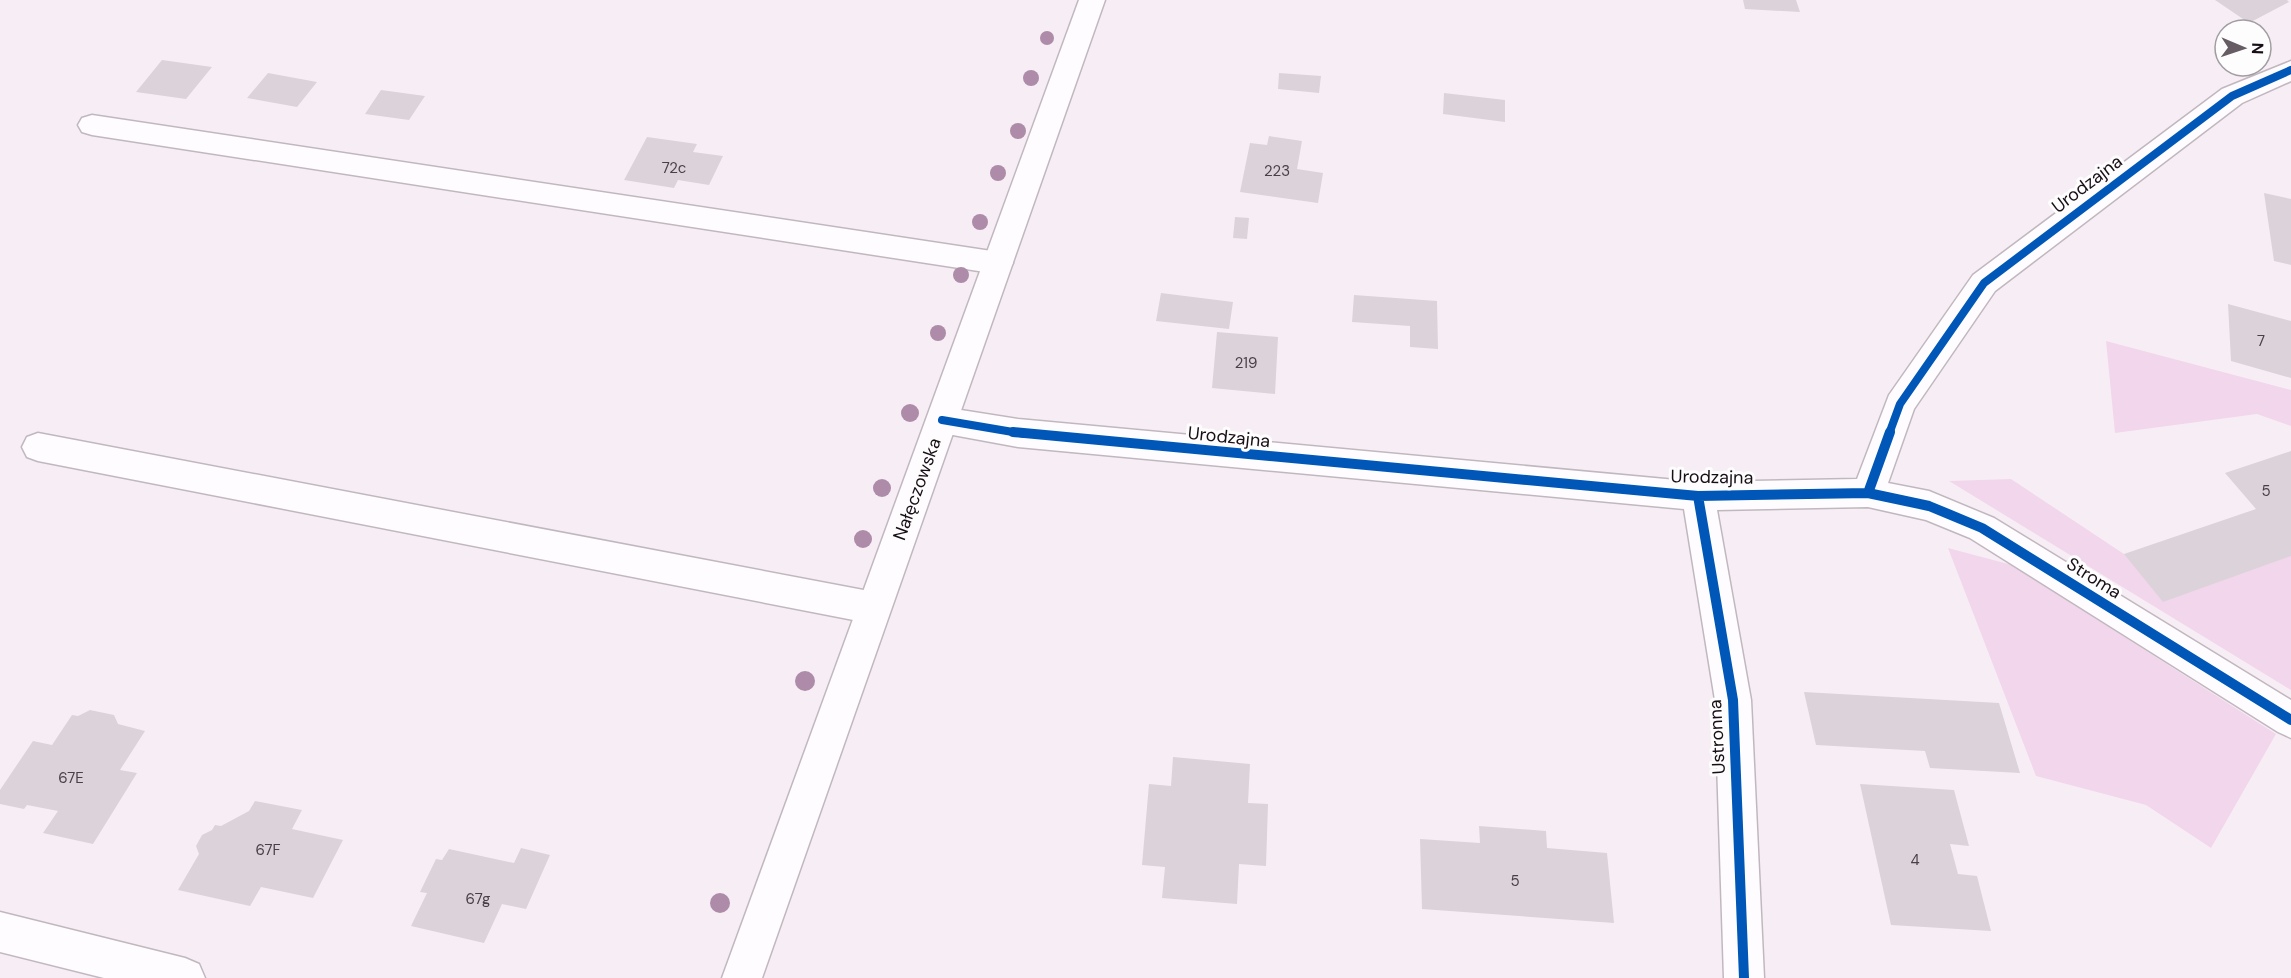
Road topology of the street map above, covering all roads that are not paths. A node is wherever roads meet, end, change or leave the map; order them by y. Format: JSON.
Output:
{"nodes":[{"id":1,"x":1092,"y":0,"type":"edge"},
{"id":2,"x":2291,"y":70,"type":"edge"},
{"id":3,"x":92,"y":125,"type":"dead end"},
{"id":4,"x":998,"y":263,"type":"junction"},
{"id":5,"x":942,"y":420,"type":"junction"},
{"id":6,"x":38,"y":447,"type":"dead end"},
{"id":7,"x":1868,"y":493,"type":"junction"},
{"id":8,"x":1698,"y":496,"type":"junction"},
{"id":9,"x":874,"y":608,"type":"junction"},
{"id":10,"x":2291,"y":720,"type":"edge"},
{"id":11,"x":0,"y":932,"type":"edge"},
{"id":12,"x":185,"y":978,"type":"edge"},
{"id":13,"x":742,"y":978,"type":"edge"},
{"id":14,"x":1744,"y":978,"type":"edge"}],
"edges":[{"from":1,"to":4,"type":"street","name":"Nałęczowska"},
{"from":2,"to":7,"type":"street","name":"Urodzajna"},
{"from":3,"to":4,"type":"street"},
{"from":4,"to":5,"type":"street","name":"Nałęczowska"},
{"from":5,"to":8,"type":"street","name":"Urodzajna"},
{"from":5,"to":9,"type":"street","name":"Nałęczowska"},
{"from":6,"to":9,"type":"street"},
{"from":7,"to":8,"type":"street","name":"Urodzajna"},
{"from":7,"to":10,"type":"street","name":"Stroma"},
{"from":8,"to":14,"type":"street","name":"Ustronna"},
{"from":9,"to":13,"type":"street","name":"Nałęczowska"},
{"from":11,"to":12,"type":"street"}]}
